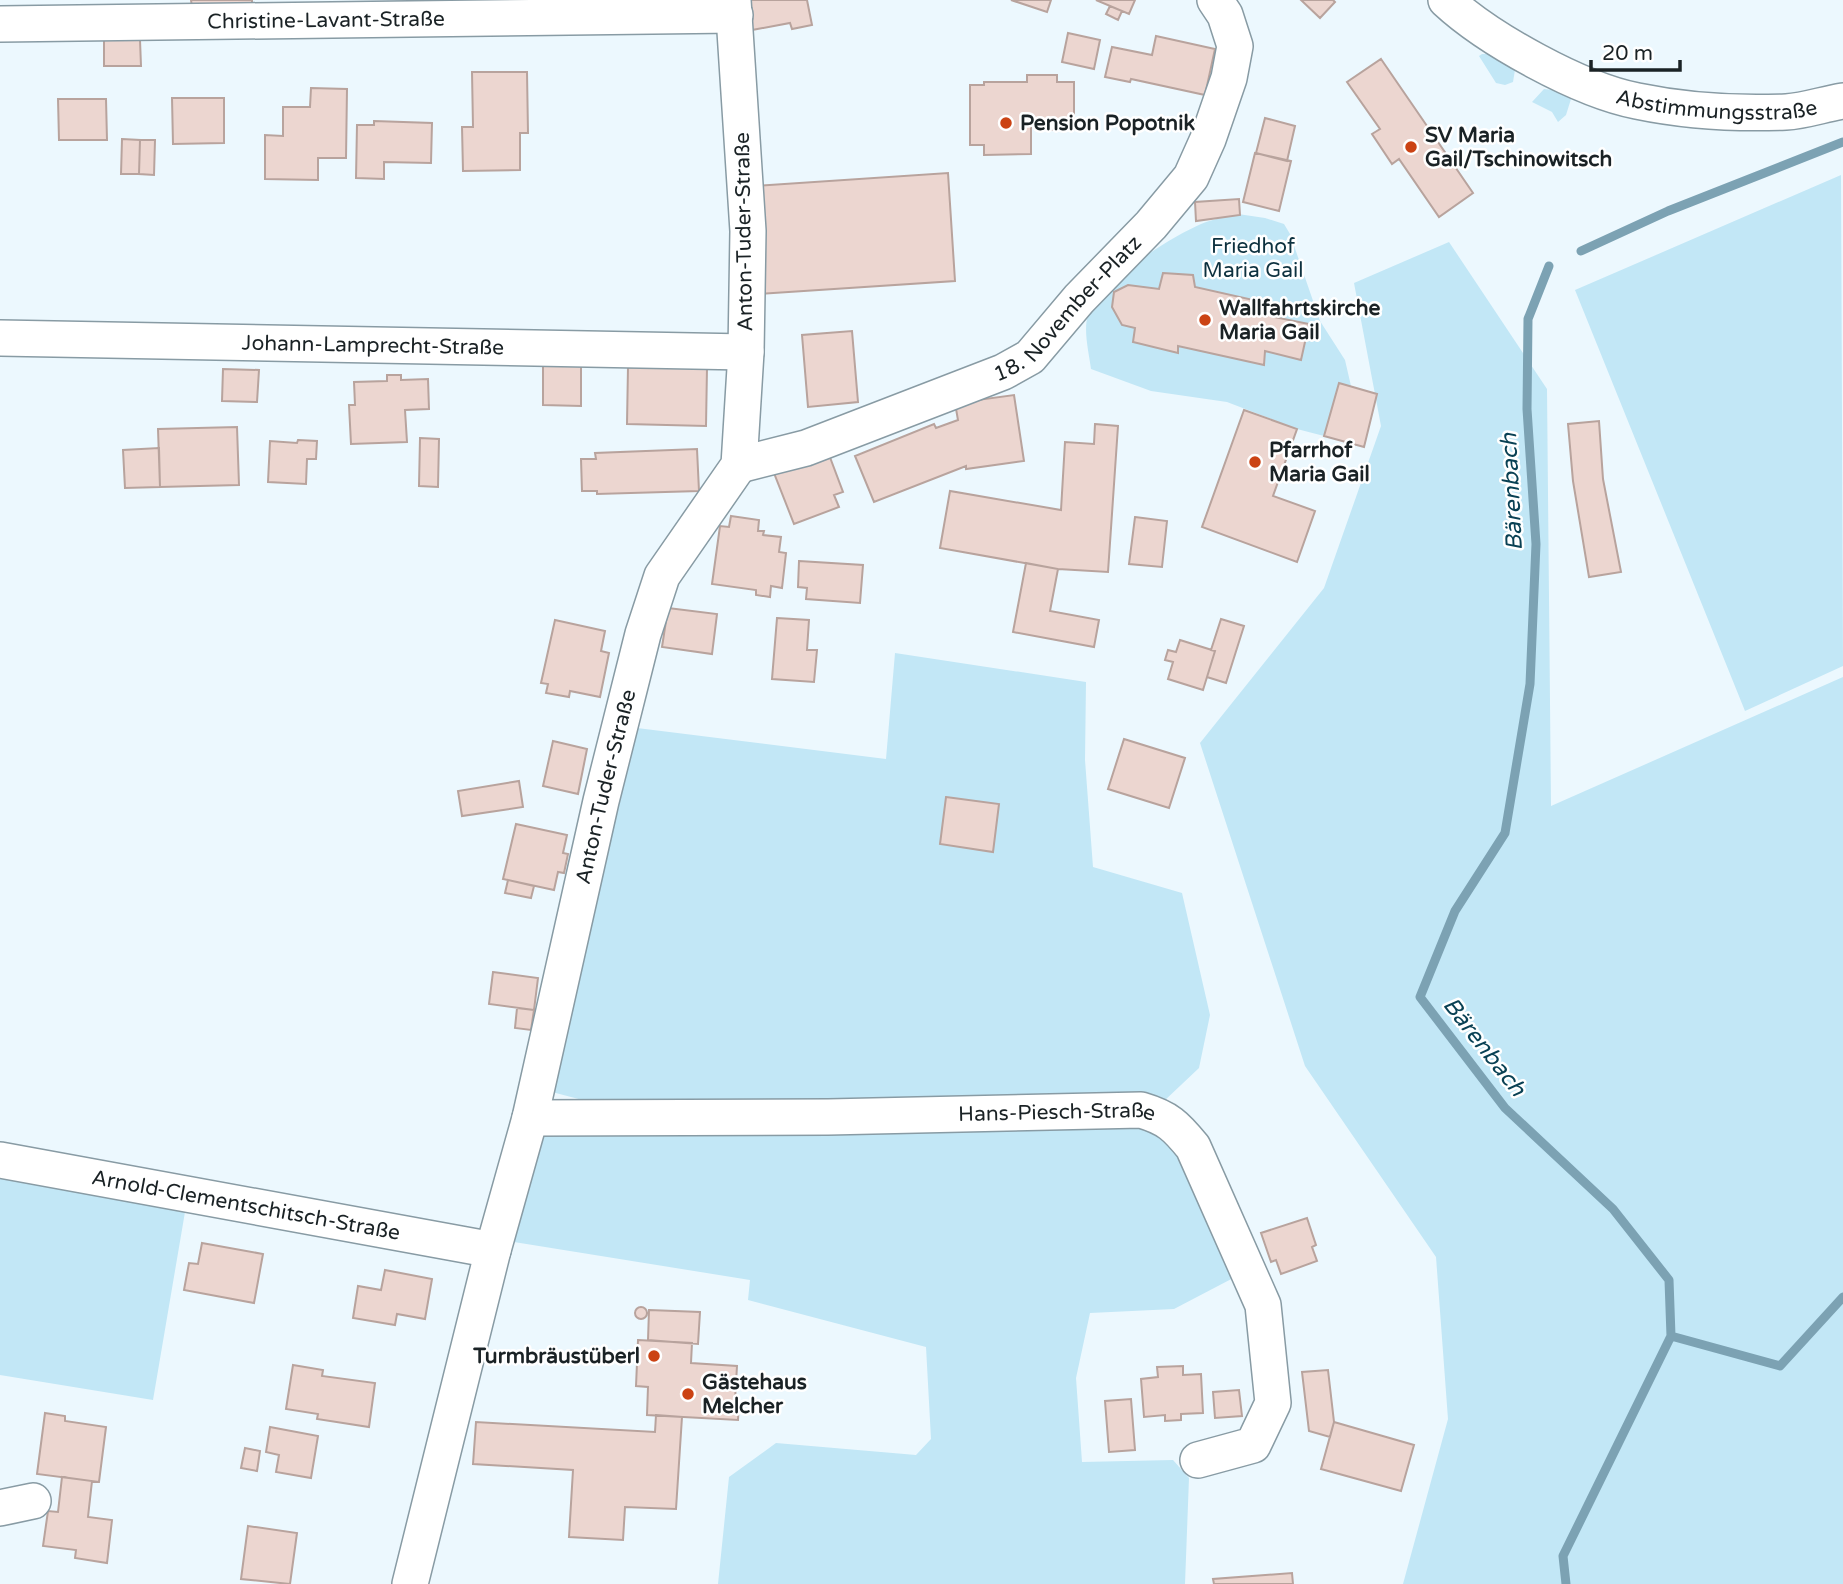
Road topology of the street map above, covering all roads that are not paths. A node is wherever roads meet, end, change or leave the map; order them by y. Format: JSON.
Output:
{"nodes":[{"id":1,"x":1215,"y":0,"type":"edge"},
{"id":2,"x":1446,"y":0,"type":"edge"},
{"id":3,"x":734,"y":7,"type":"edge"},
{"id":4,"x":0,"y":24,"type":"edge"},
{"id":5,"x":1843,"y":101,"type":"edge"},
{"id":6,"x":0,"y":338,"type":"edge"},
{"id":7,"x":746,"y":352,"type":"junction"},
{"id":8,"x":739,"y":465,"type":"junction"},
{"id":9,"x":530,"y":1118,"type":"junction"},
{"id":10,"x":0,"y":1160,"type":"edge"},
{"id":11,"x":493,"y":1250,"type":"junction"},
{"id":12,"x":1198,"y":1460,"type":"dead end"},
{"id":13,"x":410,"y":1584,"type":"edge"}],
"edges":[{"from":1,"to":8,"type":"street","name":"18. November-Platz"},
{"from":2,"to":5,"type":"street","name":"Abstimmungsstraße"},
{"from":3,"to":4,"type":"street","name":"Christine-Lavant-Straße"},
{"from":3,"to":7,"type":"street","name":"Anton-Tuder-Straße"},
{"from":6,"to":7,"type":"street","name":"Johann-Lamprecht-Straße"},
{"from":7,"to":8,"type":"street","name":"Anton-Tuder-Straße"},
{"from":8,"to":9,"type":"street","name":"Anton-Tuder-Straße"},
{"from":9,"to":11,"type":"street","name":"Anton-Tuder-Straße"},
{"from":9,"to":12,"type":"street","name":"Hans-Piesch-Straße"},
{"from":10,"to":11,"type":"street","name":"Arnold-Clementschitsch-Straße"},
{"from":11,"to":13,"type":"street","name":"Anton-Tuder-Straße"}]}
